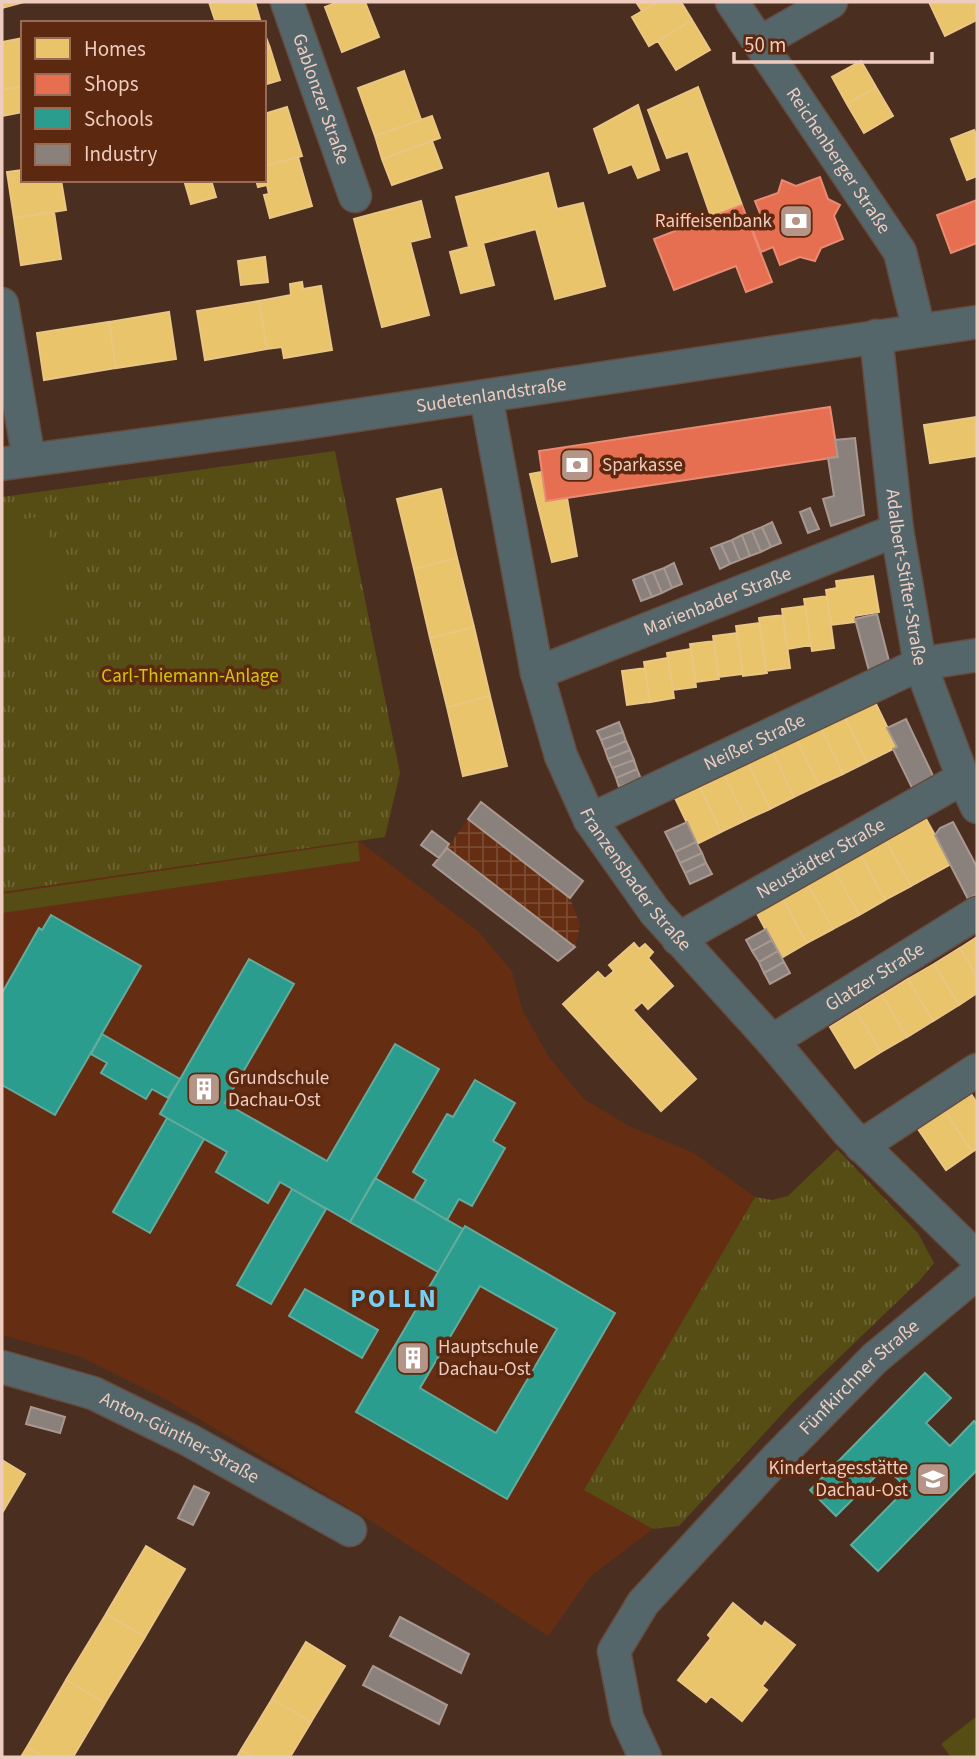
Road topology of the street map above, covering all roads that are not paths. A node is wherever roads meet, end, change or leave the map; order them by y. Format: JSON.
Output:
{"nodes":[{"id":1,"x":287,"y":2,"type":"edge"},
{"id":2,"x":732,"y":2,"type":"edge"},
{"id":3,"x":831,"y":2,"type":"edge"},
{"id":4,"x":761,"y":42,"type":"junction"},
{"id":5,"x":355,"y":196,"type":"dead end"},
{"id":6,"x":2,"y":303,"type":"edge"},
{"id":7,"x":977,"y":322,"type":"edge"},
{"id":8,"x":919,"y":330,"type":"junction"},
{"id":9,"x":876,"y":336,"type":"junction"},
{"id":10,"x":486,"y":396,"type":"junction"},
{"id":11,"x":15,"y":462,"type":"edge"},
{"id":12,"x":897,"y":530,"type":"junction"},
{"id":13,"x":977,"y":655,"type":"edge"},
{"id":14,"x":920,"y":664,"type":"junction"},
{"id":15,"x":537,"y":673,"type":"junction"},
{"id":16,"x":963,"y":778,"type":"junction"},
{"id":17,"x":977,"y":807,"type":"edge"},
{"id":18,"x":590,"y":820,"type":"junction"},
{"id":19,"x":977,"y":913,"type":"edge"},
{"id":20,"x":678,"y":939,"type":"junction"},
{"id":21,"x":772,"y":1041,"type":"junction"},
{"id":22,"x":977,"y":1070,"type":"edge"},
{"id":23,"x":861,"y":1146,"type":"junction"},
{"id":24,"x":977,"y":1258,"type":"edge"},
{"id":25,"x":977,"y":1273,"type":"edge"},
{"id":26,"x":2,"y":1367,"type":"edge"},
{"id":27,"x":350,"y":1530,"type":"dead end"},
{"id":28,"x":645,"y":1757,"type":"edge"}],
"edges":[{"from":1,"to":5,"type":"street","name":"Gablonzer Straße"},
{"from":2,"to":4,"type":"street","name":"Reichenberger Straße"},
{"from":3,"to":4,"type":"street"},
{"from":4,"to":8,"type":"street","name":"Reichenberger Straße"},
{"from":6,"to":11,"type":"street"},
{"from":7,"to":8,"type":"street","name":"Sudetenlandstraße"},
{"from":8,"to":9,"type":"street","name":"Sudetenlandstraße"},
{"from":9,"to":10,"type":"street","name":"Sudetenlandstraße"},
{"from":9,"to":12,"type":"street","name":"Adalbert-Stifter-Straße"},
{"from":10,"to":11,"type":"street","name":"Sudetenlandstraße"},
{"from":10,"to":15,"type":"street","name":"Franzensbader Straße"},
{"from":12,"to":14,"type":"street","name":"Adalbert-Stifter-Straße"},
{"from":12,"to":15,"type":"street","name":"Marienbader Straße"},
{"from":13,"to":14,"type":"street","name":"Neißer Straße"},
{"from":14,"to":16,"type":"street","name":"Adalbert-Stifter-Straße"},
{"from":14,"to":18,"type":"street","name":"Neißer Straße"},
{"from":15,"to":18,"type":"street","name":"Franzensbader Straße"},
{"from":16,"to":17,"type":"street","name":"Adalbert-Stifter-Straße"},
{"from":16,"to":20,"type":"street","name":"Neustädter Straße"},
{"from":18,"to":20,"type":"street","name":"Franzensbader Straße"},
{"from":19,"to":21,"type":"street","name":"Glatzer Straße"},
{"from":20,"to":21,"type":"street","name":"Franzensbader Straße"},
{"from":21,"to":23,"type":"street","name":"Franzensbader Straße"},
{"from":22,"to":23,"type":"street"},
{"from":23,"to":24,"type":"street","name":"Franzensbader Straße"},
{"from":25,"to":28,"type":"street","name":"Fünfkirchner Straße"},
{"from":26,"to":27,"type":"street","name":"Anton-Günther-Straße"}]}
